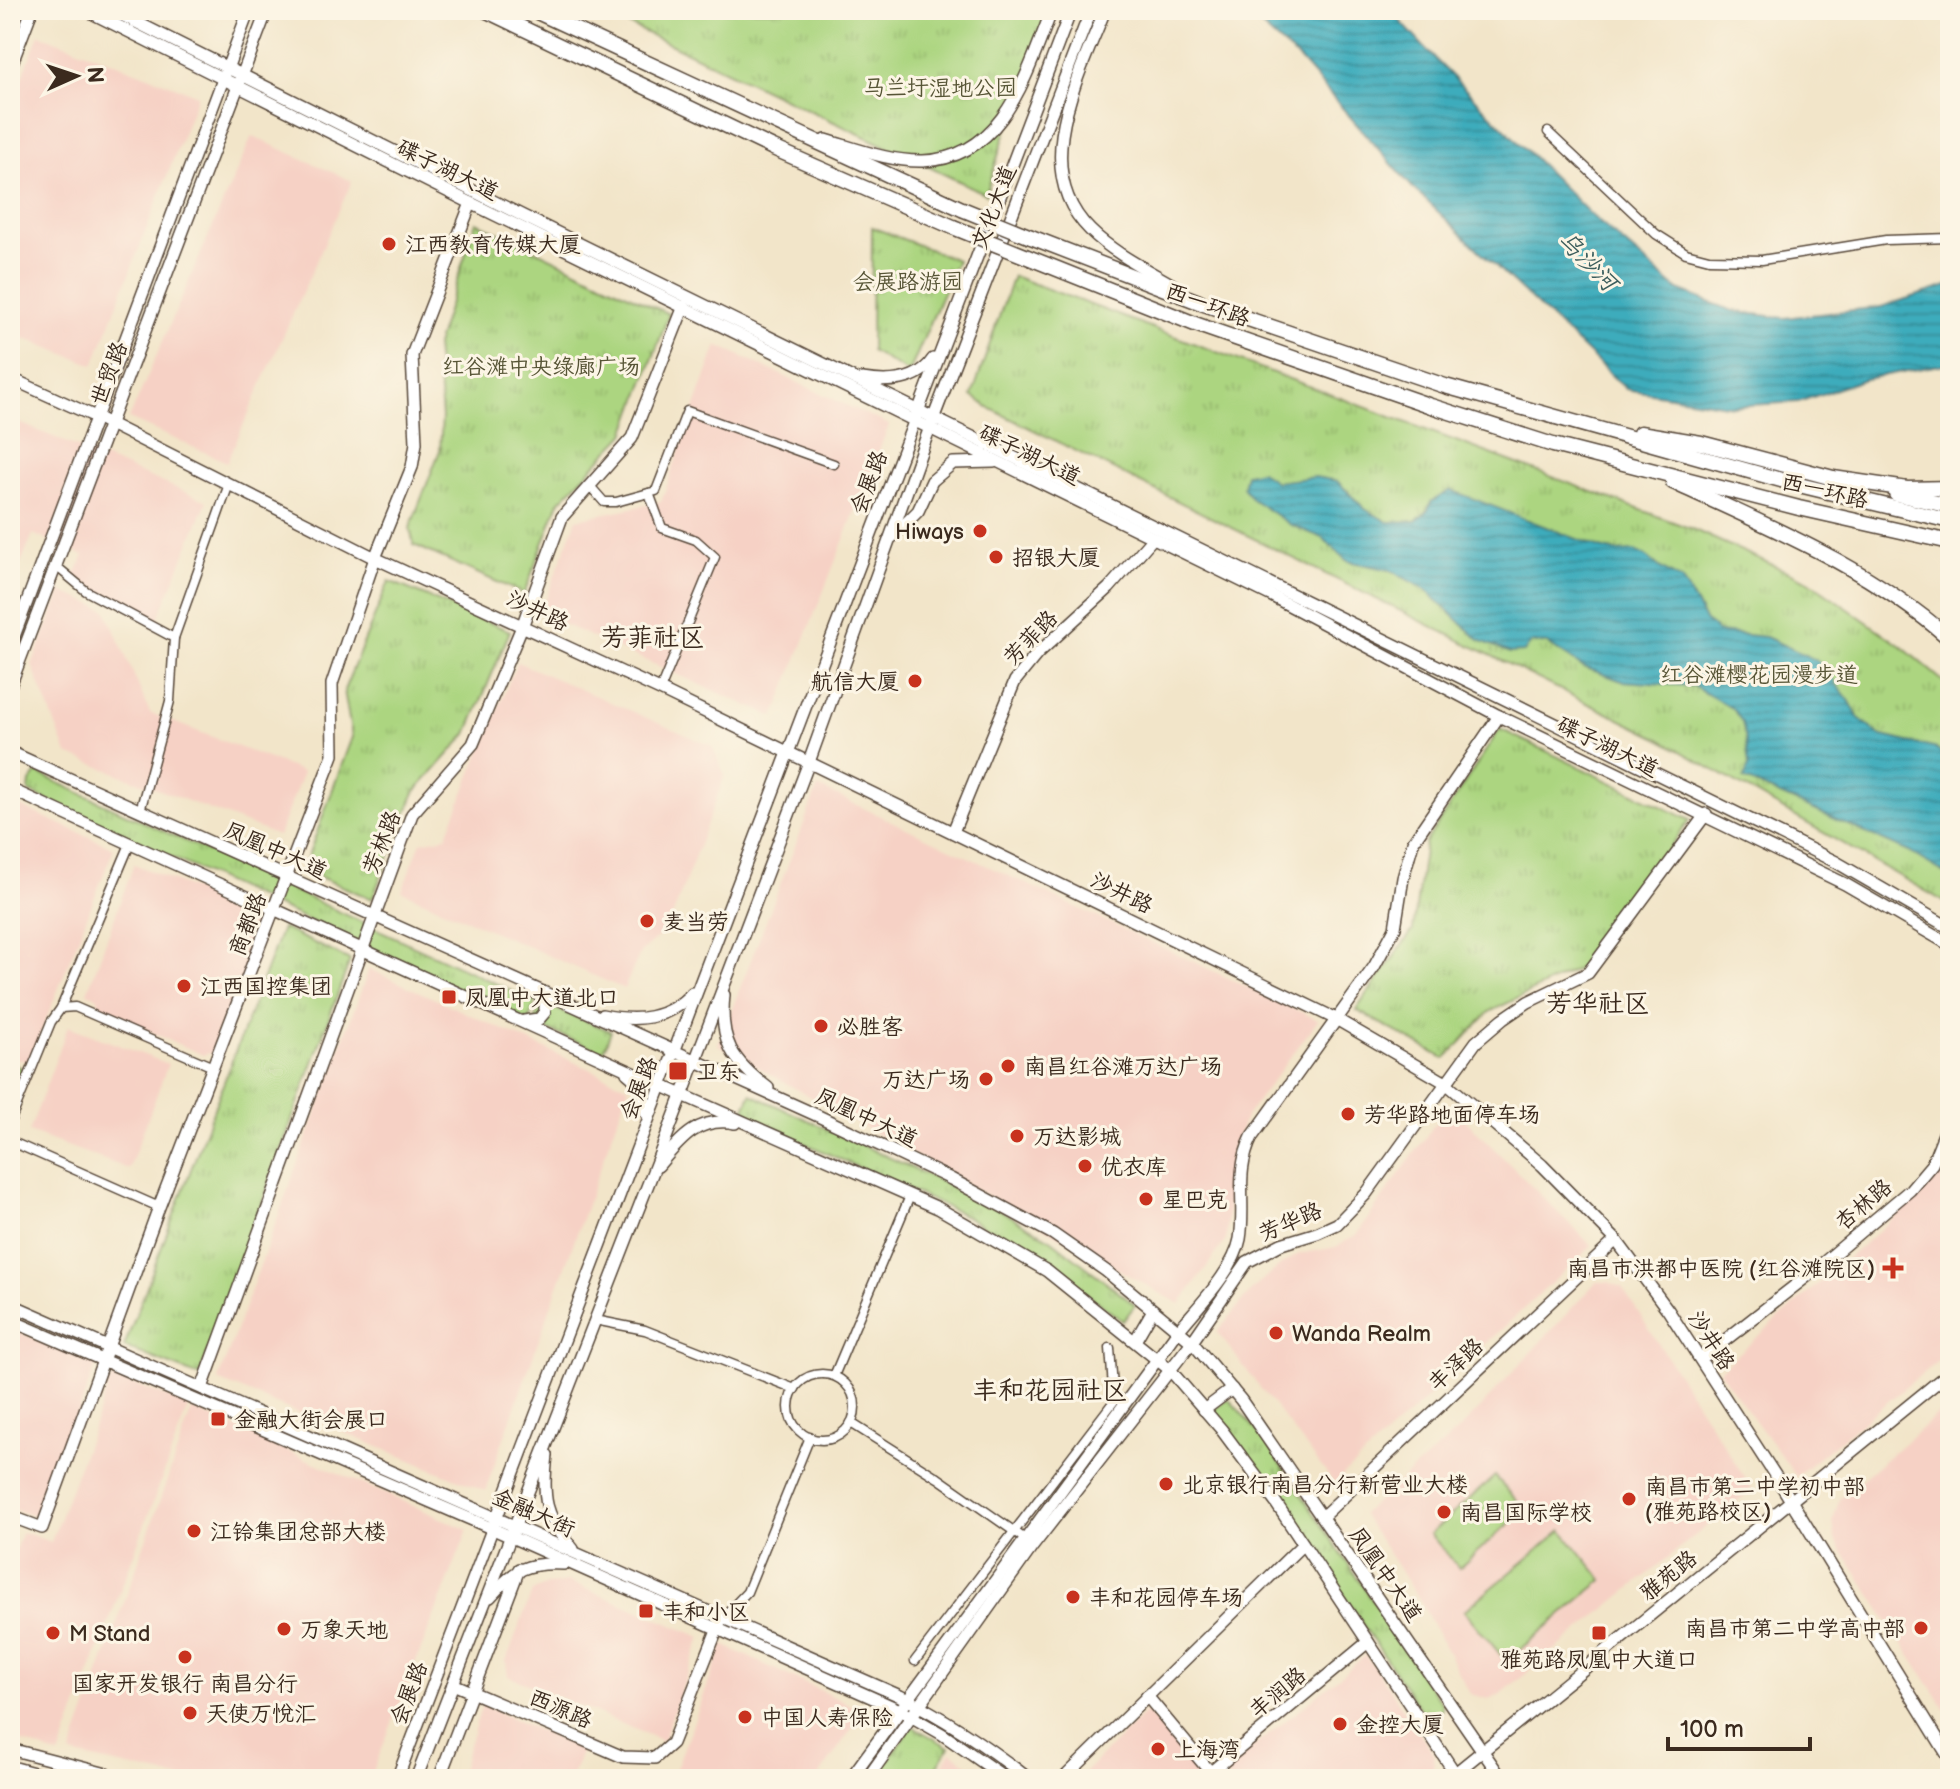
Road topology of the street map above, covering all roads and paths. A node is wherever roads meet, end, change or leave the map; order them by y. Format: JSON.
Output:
{"nodes":[{"id":1,"x":32,"y":10,"type":"edge"},
{"id":2,"x":86,"y":10,"type":"edge"},
{"id":3,"x":112,"y":10,"type":"edge"},
{"id":4,"x":249,"y":10,"type":"edge"},
{"id":5,"x":267,"y":10,"type":"edge"},
{"id":6,"x":485,"y":10,"type":"edge"},
{"id":7,"x":533,"y":10,"type":"edge"},
{"id":8,"x":1052,"y":10,"type":"edge"},
{"id":9,"x":1071,"y":10,"type":"edge"},
{"id":10,"x":1091,"y":10,"type":"edge"},
{"id":11,"x":1105,"y":10,"type":"edge"},
{"id":12,"x":229,"y":67,"type":"junction"},
{"id":13,"x":10,"y":68,"type":"edge"},
{"id":14,"x":244,"y":74,"type":"junction"},
{"id":15,"x":224,"y":80,"type":"junction"},
{"id":16,"x":239,"y":87,"type":"junction"},
{"id":17,"x":785,"y":129,"type":"junction"},
{"id":18,"x":1548,"y":132,"type":"dead end"},
{"id":19,"x":471,"y":203,"type":"junction"},
{"id":20,"x":1950,"y":238,"type":"edge"},
{"id":21,"x":1204,"y":304,"type":"junction"},
{"id":22,"x":684,"y":306,"type":"junction"},
{"id":23,"x":943,"y":345,"type":"junction"},
{"id":24,"x":844,"y":375,"type":"junction"},
{"id":25,"x":10,"y":378,"type":"edge"},
{"id":26,"x":915,"y":415,"type":"junction"},
{"id":27,"x":98,"y":418,"type":"junction"},
{"id":28,"x":1564,"y":421,"type":"junction"},
{"id":29,"x":932,"y":423,"type":"junction"},
{"id":30,"x":110,"y":424,"type":"junction"},
{"id":31,"x":1004,"y":463,"type":"junction"},
{"id":32,"x":834,"y":464,"type":"dead end"},
{"id":33,"x":1643,"y":468,"type":"junction"},
{"id":34,"x":1833,"y":478,"type":"junction"},
{"id":35,"x":229,"y":484,"type":"junction"},
{"id":36,"x":590,"y":486,"type":"junction"},
{"id":37,"x":1950,"y":488,"type":"edge"},
{"id":38,"x":649,"y":493,"type":"junction"},
{"id":39,"x":1950,"y":506,"type":"edge"},
{"id":40,"x":1950,"y":521,"type":"edge"},
{"id":41,"x":1153,"y":538,"type":"junction"},
{"id":42,"x":889,"y":540,"type":"junction"},
{"id":43,"x":1950,"y":542,"type":"edge"},
{"id":44,"x":375,"y":558,"type":"junction"},
{"id":45,"x":56,"y":566,"type":"junction"},
{"id":46,"x":523,"y":624,"type":"junction"},
{"id":47,"x":174,"y":638,"type":"junction"},
{"id":48,"x":1950,"y":639,"type":"edge"},
{"id":49,"x":10,"y":647,"type":"edge"},
{"id":50,"x":10,"y":686,"type":"edge"},
{"id":51,"x":660,"y":690,"type":"junction"},
{"id":52,"x":1499,"y":716,"type":"junction"},
{"id":53,"x":787,"y":751,"type":"junction"},
{"id":54,"x":10,"y":752,"type":"edge"},
{"id":55,"x":809,"y":762,"type":"junction"},
{"id":56,"x":10,"y":789,"type":"edge"},
{"id":57,"x":140,"y":811,"type":"junction"},
{"id":58,"x":1706,"y":814,"type":"junction"},
{"id":59,"x":953,"y":832,"type":"junction"},
{"id":60,"x":130,"y":844,"type":"junction"},
{"id":61,"x":287,"y":877,"type":"junction"},
{"id":62,"x":274,"y":910,"type":"junction"},
{"id":63,"x":374,"y":916,"type":"junction"},
{"id":64,"x":1950,"y":928,"type":"edge"},
{"id":65,"x":1950,"y":945,"type":"edge"},
{"id":66,"x":362,"y":950,"type":"junction"},
{"id":67,"x":727,"y":975,"type":"junction"},
{"id":68,"x":528,"y":986,"type":"junction"},
{"id":69,"x":698,"y":986,"type":"junction"},
{"id":70,"x":61,"y":1008,"type":"junction"},
{"id":71,"x":586,"y":1012,"type":"junction"},
{"id":72,"x":1336,"y":1019,"type":"junction"},
{"id":73,"x":519,"y":1021,"type":"junction"},
{"id":74,"x":673,"y":1052,"type":"junction"},
{"id":75,"x":606,"y":1061,"type":"junction"},
{"id":76,"x":695,"y":1061,"type":"junction"},
{"id":77,"x":213,"y":1067,"type":"junction"},
{"id":78,"x":1446,"y":1083,"type":"junction"},
{"id":79,"x":660,"y":1085,"type":"junction"},
{"id":80,"x":682,"y":1095,"type":"junction"},
{"id":81,"x":784,"y":1101,"type":"junction"},
{"id":82,"x":1950,"y":1119,"type":"edge"},
{"id":83,"x":10,"y":1122,"type":"edge"},
{"id":84,"x":639,"y":1140,"type":"junction"},
{"id":85,"x":10,"y":1141,"type":"edge"},
{"id":86,"x":792,"y":1143,"type":"junction"},
{"id":87,"x":653,"y":1172,"type":"junction"},
{"id":88,"x":910,"y":1196,"type":"junction"},
{"id":89,"x":159,"y":1207,"type":"junction"},
{"id":90,"x":1616,"y":1240,"type":"junction"},
{"id":91,"x":10,"y":1304,"type":"edge"},
{"id":92,"x":1153,"y":1310,"type":"junction"},
{"id":93,"x":10,"y":1320,"type":"edge"},
{"id":94,"x":595,"y":1320,"type":"junction"},
{"id":95,"x":1178,"y":1331,"type":"junction"},
{"id":96,"x":1135,"y":1341,"type":"junction"},
{"id":97,"x":1192,"y":1342,"type":"junction"},
{"id":98,"x":108,"y":1347,"type":"junction"},
{"id":99,"x":1110,"y":1348,"type":"dead end"},
{"id":100,"x":1701,"y":1359,"type":"junction"},
{"id":101,"x":103,"y":1360,"type":"junction"},
{"id":102,"x":1157,"y":1360,"type":"junction"},
{"id":103,"x":1170,"y":1370,"type":"junction"},
{"id":104,"x":1950,"y":1372,"type":"edge"},
{"id":105,"x":834,"y":1376,"type":"junction"},
{"id":106,"x":202,"y":1388,"type":"junction"},
{"id":107,"x":795,"y":1389,"type":"junction"},
{"id":108,"x":1232,"y":1389,"type":"junction"},
{"id":109,"x":1204,"y":1410,"type":"junction"},
{"id":110,"x":851,"y":1423,"type":"junction"},
{"id":111,"x":550,"y":1435,"type":"junction"},
{"id":112,"x":810,"y":1437,"type":"junction"},
{"id":113,"x":1791,"y":1501,"type":"junction"},
{"id":114,"x":10,"y":1516,"type":"edge"},
{"id":115,"x":1322,"y":1517,"type":"junction"},
{"id":116,"x":493,"y":1523,"type":"junction"},
{"id":117,"x":512,"y":1531,"type":"junction"},
{"id":118,"x":1020,"y":1536,"type":"junction"},
{"id":119,"x":1303,"y":1544,"type":"junction"},
{"id":120,"x":573,"y":1558,"type":"junction"},
{"id":121,"x":519,"y":1569,"type":"junction"},
{"id":122,"x":484,"y":1603,"type":"junction"},
{"id":123,"x":720,"y":1623,"type":"junction"},
{"id":124,"x":1368,"y":1642,"type":"junction"},
{"id":125,"x":915,"y":1661,"type":"dead end"},
{"id":126,"x":453,"y":1684,"type":"junction"},
{"id":127,"x":472,"y":1692,"type":"junction"},
{"id":128,"x":1147,"y":1696,"type":"junction"},
{"id":129,"x":903,"y":1705,"type":"junction"},
{"id":130,"x":920,"y":1706,"type":"junction"},
{"id":131,"x":912,"y":1718,"type":"junction"},
{"id":132,"x":10,"y":1749,"type":"edge"},
{"id":133,"x":1483,"y":1750,"type":"junction"},
{"id":134,"x":1950,"y":1759,"type":"edge"},
{"id":135,"x":10,"y":1767,"type":"edge"},
{"id":136,"x":1214,"y":1776,"type":"edge"},
{"id":137,"x":1454,"y":1777,"type":"edge"},
{"id":138,"x":54,"y":1779,"type":"edge"},
{"id":139,"x":126,"y":1779,"type":"edge"},
{"id":140,"x":397,"y":1779,"type":"edge"},
{"id":141,"x":416,"y":1779,"type":"edge"},
{"id":142,"x":439,"y":1779,"type":"edge"},
{"id":143,"x":850,"y":1779,"type":"edge"},
{"id":144,"x":867,"y":1779,"type":"edge"},
{"id":145,"x":1007,"y":1779,"type":"edge"},
{"id":146,"x":1029,"y":1779,"type":"edge"},
{"id":147,"x":1063,"y":1779,"type":"edge"},
{"id":148,"x":1502,"y":1779,"type":"edge"}],
"edges":[{"from":1,"to":13,"type":"main road"},
{"from":2,"to":15,"type":"main road","name":"碟子湖大道"},
{"from":3,"to":12,"type":"main road","name":"碟子湖大道"},
{"from":4,"to":12,"type":"main road","name":"世贸路"},
{"from":5,"to":14,"type":"main road","name":"世贸路"},
{"from":6,"to":33,"type":"highway","name":"西一环路","bridge":true},
{"from":7,"to":17,"type":"highway","name":"西一环路"},
{"from":8,"to":17,"type":"main road"},
{"from":9,"to":23,"type":"main road","name":"文化大道"},
{"from":10,"to":29,"type":"main road","name":"文化大道"},
{"from":11,"to":21,"type":"main road"},
{"from":12,"to":14,"type":"main road","name":"碟子湖大道"},
{"from":12,"to":15,"type":"main road","name":"世贸路"},
{"from":14,"to":16,"type":"main road","name":"世贸路"},
{"from":14,"to":24,"type":"main road","name":"碟子湖大道"},
{"from":15,"to":16,"type":"main road","name":"碟子湖大道"},
{"from":15,"to":27,"type":"main road","name":"世贸路"},
{"from":16,"to":19,"type":"main road","name":"碟子湖大道"},
{"from":16,"to":30,"type":"main road","name":"世贸路"},
{"from":17,"to":21,"type":"highway","name":"西一环路","bridge":true},
{"from":18,"to":20,"type":"street"},
{"from":19,"to":22,"type":"main road","name":"碟子湖大道"},
{"from":19,"to":44,"type":"main road","name":"商都路"},
{"from":21,"to":28,"type":"highway","name":"西一环路"},
{"from":22,"to":26,"type":"main road","name":"碟子湖大道"},
{"from":22,"to":36,"type":"main road","name":"芳林路"},
{"from":23,"to":24,"type":"main road"},
{"from":23,"to":26,"type":"main road","name":"文化大道"},
{"from":24,"to":26,"type":"main road","name":"碟子湖大道"},
{"from":25,"to":27,"type":"main road","name":"沙井路"},
{"from":26,"to":29,"type":"main road","name":"碟子湖大道"},
{"from":26,"to":53,"type":"main road","name":"会展路"},
{"from":27,"to":30,"type":"main road","name":"沙井路"},
{"from":27,"to":49,"type":"main road","name":"世贸路"},
{"from":28,"to":34,"type":"highway"},
{"from":28,"to":40,"type":"highway","name":"西一环路"},
{"from":29,"to":31,"type":"main road","name":"碟子湖大道"},
{"from":29,"to":42,"type":"main road","name":"会展路"},
{"from":29,"to":64,"type":"main road","name":"碟子湖大道"},
{"from":30,"to":35,"type":"main road","name":"沙井路"},
{"from":30,"to":45,"type":"main road","name":"世贸路"},
{"from":31,"to":41,"type":"main road","name":"碟子湖大道"},
{"from":31,"to":42,"type":"main road"},
{"from":32,"to":38,"type":"street"},
{"from":33,"to":43,"type":"highway","name":"西一环路"},
{"from":33,"to":48,"type":"highway"},
{"from":34,"to":37,"type":"highway"},
{"from":34,"to":39,"type":"highway"},
{"from":35,"to":44,"type":"main road","name":"沙井路"},
{"from":35,"to":47,"type":"street"},
{"from":36,"to":38,"type":"street"},
{"from":36,"to":46,"type":"main road","name":"芳林路"},
{"from":38,"to":51,"type":"street"},
{"from":41,"to":52,"type":"main road","name":"碟子湖大道"},
{"from":41,"to":59,"type":"main road","name":"芳菲路"},
{"from":42,"to":55,"type":"main road","name":"会展路"},
{"from":44,"to":46,"type":"main road","name":"沙井路"},
{"from":44,"to":61,"type":"main road","name":"商都路"},
{"from":45,"to":47,"type":"street"},
{"from":45,"to":50,"type":"main road","name":"世贸路"},
{"from":46,"to":51,"type":"main road","name":"沙井路"},
{"from":46,"to":63,"type":"main road","name":"芳林路"},
{"from":47,"to":57,"type":"street"},
{"from":51,"to":53,"type":"main road","name":"沙井路"},
{"from":52,"to":58,"type":"main road","name":"碟子湖大道"},
{"from":52,"to":72,"type":"main road","name":"芳华路"},
{"from":53,"to":55,"type":"main road","name":"沙井路"},
{"from":53,"to":69,"type":"main road","name":"会展路"},
{"from":54,"to":57,"type":"main road","name":"凤凰中大道"},
{"from":55,"to":59,"type":"main road","name":"沙井路"},
{"from":55,"to":67,"type":"main road","name":"会展路"},
{"from":56,"to":60,"type":"main road"},
{"from":57,"to":61,"type":"main road","name":"凤凰中大道"},
{"from":58,"to":65,"type":"main road","name":"碟子湖大道"},
{"from":58,"to":78,"type":"main road","name":"芳华路"},
{"from":59,"to":72,"type":"main road","name":"沙井路"},
{"from":60,"to":62,"type":"main road"},
{"from":60,"to":70,"type":"street"},
{"from":61,"to":62,"type":"main road","name":"商都路"},
{"from":61,"to":63,"type":"main road","name":"凤凰中大道"},
{"from":62,"to":66,"type":"main road"},
{"from":62,"to":77,"type":"main road","name":"商都路"},
{"from":63,"to":66,"type":"main road","name":"芳林路"},
{"from":63,"to":68,"type":"main road","name":"凤凰中大道"},
{"from":66,"to":73,"type":"main road"},
{"from":66,"to":106,"type":"main road","name":"芳林路"},
{"from":67,"to":76,"type":"main road","name":"会展路"},
{"from":67,"to":81,"type":"main road"},
{"from":68,"to":71,"type":"main road","name":"凤凰中大道"},
{"from":68,"to":73,"type":"main road"},
{"from":69,"to":71,"type":"main road"},
{"from":69,"to":74,"type":"main road","name":"会展路"},
{"from":70,"to":77,"type":"street"},
{"from":70,"to":83,"type":"street"},
{"from":71,"to":74,"type":"main road","name":"凤凰中大道"},
{"from":72,"to":78,"type":"main road","name":"沙井路"},
{"from":72,"to":95,"type":"main road","name":"芳华路"},
{"from":73,"to":75,"type":"main road"},
{"from":74,"to":76,"type":"main road","name":"凤凰中大道"},
{"from":74,"to":79,"type":"main road","name":"会展路"},
{"from":75,"to":79,"type":"main road"},
{"from":75,"to":84,"type":"main road"},
{"from":76,"to":80,"type":"main road","name":"会展路"},
{"from":76,"to":81,"type":"main road","name":"凤凰中大道"},
{"from":77,"to":89,"type":"main road","name":"商都路"},
{"from":78,"to":90,"type":"main road","name":"沙井路"},
{"from":78,"to":97,"type":"main road","name":"芳华路"},
{"from":79,"to":80,"type":"main road"},
{"from":79,"to":84,"type":"main road","name":"会展路"},
{"from":80,"to":86,"type":"main road"},
{"from":80,"to":87,"type":"main road","name":"会展路"},
{"from":81,"to":92,"type":"main road","name":"凤凰中大道"},
{"from":82,"to":100,"type":"main road","name":"杏林路"},
{"from":84,"to":116,"type":"main road","name":"会展路"},
{"from":85,"to":89,"type":"street"},
{"from":86,"to":87,"type":"main road"},
{"from":86,"to":88,"type":"main road"},
{"from":87,"to":94,"type":"main road","name":"会展路"},
{"from":88,"to":96,"type":"main road"},
{"from":88,"to":105,"type":"street"},
{"from":89,"to":98,"type":"main road","name":"商都路"},
{"from":90,"to":100,"type":"main road","name":"沙井路"},
{"from":90,"to":115,"type":"main road","name":"丰泽路"},
{"from":91,"to":98,"type":"main road","name":"金融大街"},
{"from":92,"to":95,"type":"main road","name":"凤凰中大道"},
{"from":92,"to":96,"type":"main road"},
{"from":93,"to":101,"type":"main road","name":"金融大街"},
{"from":94,"to":107,"type":"street"},
{"from":94,"to":111,"type":"main road","name":"会展路"},
{"from":95,"to":97,"type":"main road","name":"凤凰中大道"},
{"from":95,"to":102,"type":"main road","name":"芳华路"},
{"from":96,"to":102,"type":"main road"},
{"from":97,"to":103,"type":"main road","name":"芳华路"},
{"from":97,"to":108,"type":"main road","name":"凤凰中大道"},
{"from":98,"to":101,"type":"main road","name":"商都路"},
{"from":98,"to":106,"type":"main road","name":"金融大街"},
{"from":99,"to":118,"type":"street"},
{"from":100,"to":113,"type":"main road","name":"沙井路"},
{"from":101,"to":114,"type":"main road","name":"商都路"},
{"from":101,"to":116,"type":"main road","name":"金融大街"},
{"from":102,"to":103,"type":"main road"},
{"from":102,"to":118,"type":"main road","name":"芳华路"},
{"from":103,"to":109,"type":"main road"},
{"from":103,"to":130,"type":"main road","name":"芳华路"},
{"from":104,"to":113,"type":"main road","name":"雅苑路"},
{"from":105,"to":107,"type":"street"},
{"from":105,"to":110,"type":"street"},
{"from":106,"to":116,"type":"main road","name":"金融大街"},
{"from":107,"to":112,"type":"street"},
{"from":108,"to":109,"type":"main road"},
{"from":108,"to":115,"type":"main road","name":"凤凰中大道"},
{"from":109,"to":119,"type":"main road"},
{"from":110,"to":112,"type":"street"},
{"from":110,"to":118,"type":"street"},
{"from":111,"to":117,"type":"main road","name":"会展路"},
{"from":111,"to":120,"type":"main road"},
{"from":112,"to":123,"type":"street"},
{"from":113,"to":133,"type":"main road","name":"雅苑路"},
{"from":113,"to":134,"type":"main road","name":"沙井路"},
{"from":115,"to":133,"type":"main road","name":"凤凰中大道"},
{"from":116,"to":117,"type":"main road","name":"金融大街"},
{"from":116,"to":140,"type":"main road","name":"会展路"},
{"from":117,"to":120,"type":"main road","name":"金融大街"},
{"from":117,"to":122,"type":"main road","name":"会展路"},
{"from":118,"to":125,"type":"street"},
{"from":118,"to":129,"type":"main road","name":"芳华路"},
{"from":119,"to":124,"type":"main road"},
{"from":119,"to":128,"type":"main road"},
{"from":120,"to":121,"type":"main road"},
{"from":120,"to":123,"type":"main road","name":"金融大街"},
{"from":121,"to":122,"type":"main road"},
{"from":121,"to":127,"type":"main road"},
{"from":122,"to":126,"type":"main road","name":"会展路"},
{"from":123,"to":127,"type":"main road","name":"西源路"},
{"from":123,"to":129,"type":"main road","name":"金融大街"},
{"from":124,"to":136,"type":"main road","name":"丰润路"},
{"from":124,"to":137,"type":"main road"},
{"from":126,"to":127,"type":"main road","name":"西源路"},
{"from":126,"to":141,"type":"main road","name":"会展路"},
{"from":127,"to":142,"type":"main road"},
{"from":128,"to":136,"type":"main road"},
{"from":128,"to":147,"type":"main road"},
{"from":129,"to":130,"type":"main road","name":"金融大街"},
{"from":129,"to":131,"type":"main road","name":"金融大街"},
{"from":129,"to":143,"type":"main road","name":"芳华路"},
{"from":130,"to":131,"type":"main road","name":"芳华路"},
{"from":130,"to":146,"type":"main road","name":"金融大街"},
{"from":131,"to":144,"type":"main road","name":"芳华路"},
{"from":131,"to":145,"type":"main road","name":"金融大街"},
{"from":132,"to":139,"type":"main road"},
{"from":133,"to":137,"type":"main road","name":"雅苑路"},
{"from":133,"to":148,"type":"main road","name":"凤凰中大道"},
{"from":135,"to":138,"type":"main road"}]}
